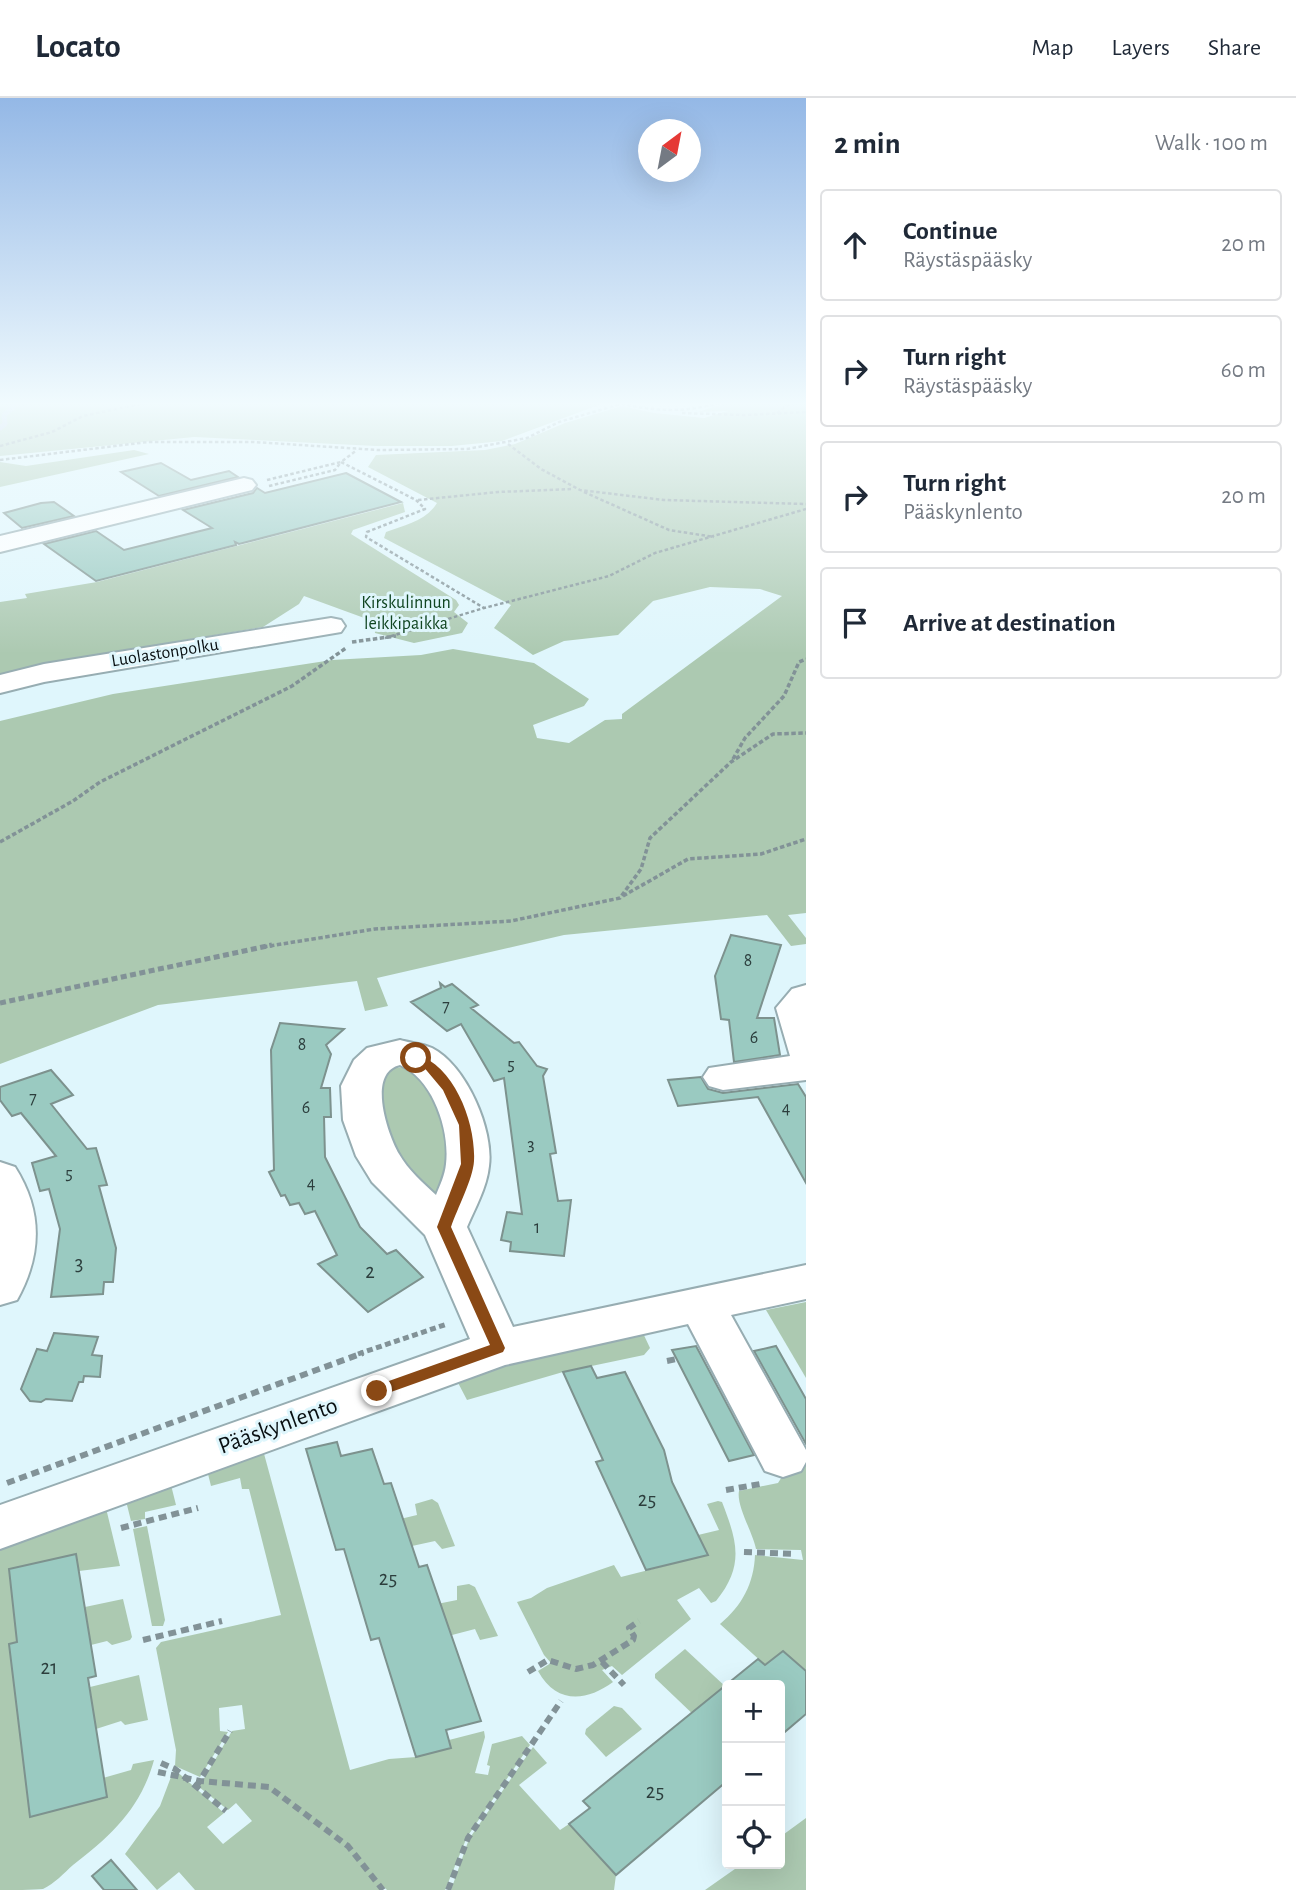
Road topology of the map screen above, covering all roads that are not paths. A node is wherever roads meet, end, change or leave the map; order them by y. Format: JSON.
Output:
{"nodes":[{"id":1,"x":237,"y":487,"type":"edge"},
{"id":2,"x":0,"y":544,"type":"edge"},
{"id":3,"x":342,"y":635,"type":"road end"},
{"id":4,"x":0,"y":684,"type":"edge"},
{"id":5,"x":806,"y":997,"type":"edge"},
{"id":6,"x":806,"y":1051,"type":"edge"},
{"id":7,"x":806,"y":1067,"type":"edge"},
{"id":8,"x":723,"y":1077,"type":"dead end"},
{"id":9,"x":0,"y":1177,"type":"edge"},
{"id":10,"x":444,"y":1227,"type":"dead end"},
{"id":11,"x":806,"y":1282,"type":"edge"},
{"id":12,"x":0,"y":1288,"type":"edge"},
{"id":13,"x":701,"y":1303,"type":"junction"},
{"id":14,"x":498,"y":1348,"type":"junction"},
{"id":15,"x":783,"y":1456,"type":"dead end"},
{"id":16,"x":0,"y":1527,"type":"edge"}],
"edges":[{"from":1,"to":2,"type":"street"},
{"from":3,"to":4,"type":"street","name":"Luolastonpolku"},
{"from":5,"to":6,"type":"street"},
{"from":7,"to":8,"type":"street"},
{"from":9,"to":12,"type":"street"},
{"from":10,"to":14,"type":"street"},
{"from":11,"to":13,"type":"street","name":"Pääskynlento"},
{"from":13,"to":14,"type":"street","name":"Pääskynlento"},
{"from":13,"to":15,"type":"street"},
{"from":14,"to":16,"type":"street","name":"Pääskynlento"}]}
